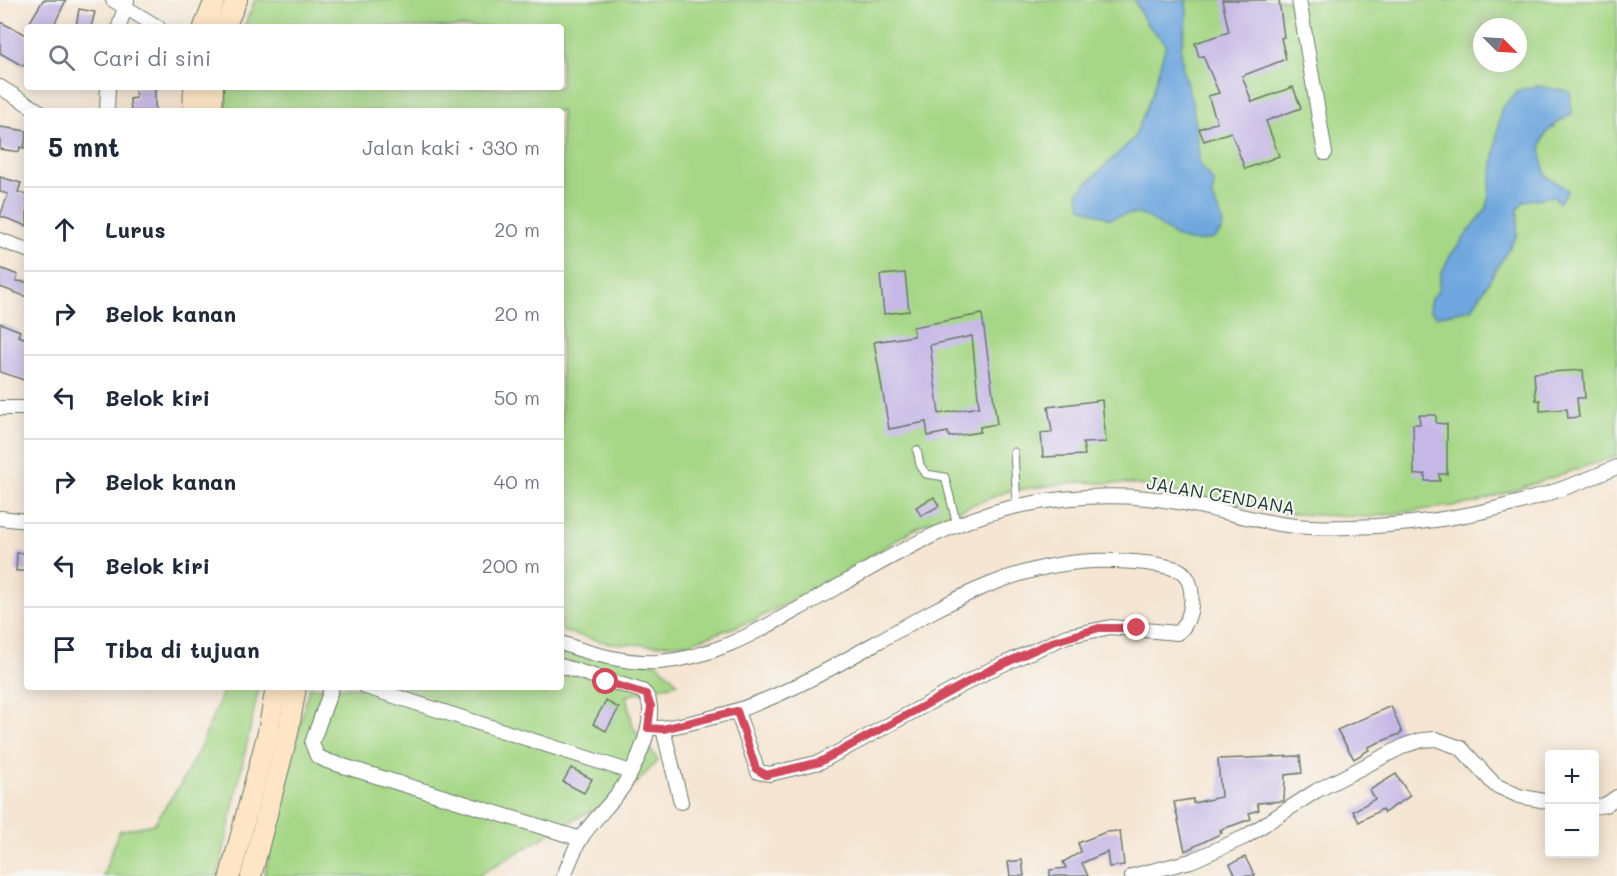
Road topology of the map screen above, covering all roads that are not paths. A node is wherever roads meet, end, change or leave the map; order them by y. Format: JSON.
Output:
{"nodes":[{"id":1,"x":215,"y":0,"type":"edge"},
{"id":2,"x":237,"y":0,"type":"edge"},
{"id":3,"x":1299,"y":0,"type":"edge"},
{"id":4,"x":122,"y":3,"type":"edge"},
{"id":5,"x":119,"y":24,"type":"edge"},
{"id":6,"x":154,"y":24,"type":"edge"},
{"id":7,"x":205,"y":24,"type":"edge"},
{"id":8,"x":226,"y":24,"type":"edge"},
{"id":9,"x":0,"y":87,"type":"edge"},
{"id":10,"x":108,"y":90,"type":"edge"},
{"id":11,"x":194,"y":90,"type":"edge"},
{"id":12,"x":213,"y":90,"type":"edge"},
{"id":13,"x":34,"y":108,"type":"edge"},
{"id":14,"x":107,"y":108,"type":"edge"},
{"id":15,"x":193,"y":108,"type":"edge"},
{"id":16,"x":212,"y":108,"type":"edge"},
{"id":17,"x":1325,"y":153,"type":"dead end"},
{"id":18,"x":0,"y":240,"type":"edge"},
{"id":19,"x":24,"y":249,"type":"edge"},
{"id":20,"x":0,"y":408,"type":"edge"},
{"id":21,"x":24,"y":408,"type":"edge"},
{"id":22,"x":917,"y":450,"type":"dead end"},
{"id":23,"x":1014,"y":452,"type":"dead end"},
{"id":24,"x":1617,"y":467,"type":"edge"},
{"id":25,"x":1017,"y":506,"type":"junction"},
{"id":26,"x":0,"y":518,"type":"edge"},
{"id":27,"x":24,"y":521,"type":"edge"},
{"id":28,"x":957,"y":525,"type":"junction"},
{"id":29,"x":564,"y":644,"type":"edge"},
{"id":30,"x":564,"y":667,"type":"edge"},
{"id":31,"x":275,"y":690,"type":"edge"},
{"id":32,"x":295,"y":690,"type":"edge"},
{"id":33,"x":331,"y":690,"type":"edge"},
{"id":34,"x":375,"y":690,"type":"edge"},
{"id":35,"x":737,"y":711,"type":"junction"},
{"id":36,"x":648,"y":728,"type":"junction"},
{"id":37,"x":663,"y":729,"type":"junction"},
{"id":38,"x":631,"y":772,"type":"junction"},
{"id":39,"x":1617,"y":797,"type":"edge"},
{"id":40,"x":1545,"y":801,"type":"edge"},
{"id":41,"x":681,"y":802,"type":"dead end"},
{"id":42,"x":1599,"y":806,"type":"edge"},
{"id":43,"x":581,"y":839,"type":"junction"},
{"id":44,"x":230,"y":876,"type":"edge"},
{"id":45,"x":251,"y":876,"type":"edge"},
{"id":46,"x":564,"y":876,"type":"edge"},
{"id":47,"x":1132,"y":876,"type":"edge"}],
"edges":[{"from":1,"to":7,"type":"street"},
{"from":2,"to":8,"type":"street"},
{"from":3,"to":17,"type":"street"},
{"from":4,"to":5,"type":"street"},
{"from":4,"to":6,"type":"street"},
{"from":9,"to":13,"type":"street"},
{"from":10,"to":14,"type":"street"},
{"from":11,"to":15,"type":"street"},
{"from":12,"to":16,"type":"street"},
{"from":18,"to":19,"type":"street"},
{"from":20,"to":21,"type":"street"},
{"from":22,"to":28,"type":"lane"},
{"from":23,"to":25,"type":"lane"},
{"from":24,"to":25,"type":"street","name":"JALAN CENDANA"},
{"from":25,"to":28,"type":"street","name":"JALAN CENDANA"},
{"from":26,"to":27,"type":"street"},
{"from":28,"to":29,"type":"street","name":"JALAN CENDANA"},
{"from":30,"to":36,"type":"street"},
{"from":31,"to":44,"type":"street"},
{"from":32,"to":45,"type":"street"},
{"from":33,"to":43,"type":"street"},
{"from":34,"to":38,"type":"street"},
{"from":35,"to":35,"type":"street"},
{"from":35,"to":37,"type":"street"},
{"from":36,"to":37,"type":"street"},
{"from":36,"to":38,"type":"street"},
{"from":37,"to":41,"type":"street"},
{"from":38,"to":43,"type":"street"},
{"from":39,"to":42,"type":"street"},
{"from":40,"to":47,"type":"street"},
{"from":43,"to":46,"type":"street"}]}
